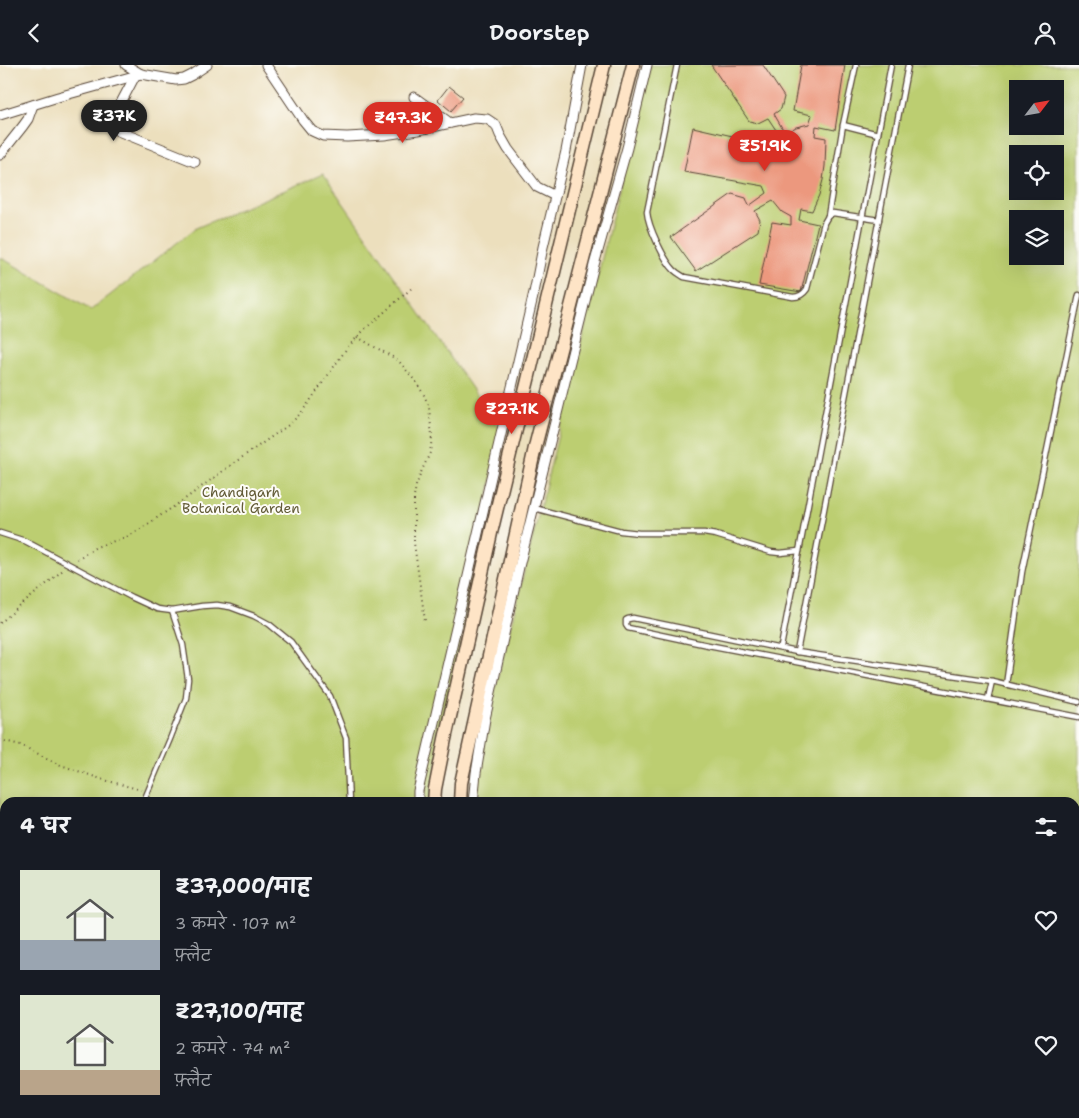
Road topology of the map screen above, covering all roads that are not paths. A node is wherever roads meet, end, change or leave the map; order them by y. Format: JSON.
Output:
{"nodes":[{"id":1,"x":126,"y":65,"type":"edge"},
{"id":2,"x":207,"y":65,"type":"edge"},
{"id":3,"x":266,"y":65,"type":"edge"},
{"id":4,"x":582,"y":65,"type":"edge"},
{"id":5,"x":604,"y":65,"type":"edge"},
{"id":6,"x":633,"y":65,"type":"edge"},
{"id":7,"x":647,"y":65,"type":"edge"},
{"id":8,"x":677,"y":65,"type":"edge"},
{"id":9,"x":856,"y":65,"type":"edge"},
{"id":10,"x":892,"y":65,"type":"edge"},
{"id":11,"x":908,"y":65,"type":"edge"},
{"id":12,"x":138,"y":75,"type":"junction"},
{"id":13,"x":414,"y":97,"type":"dead end"},
{"id":14,"x":33,"y":105,"type":"junction"},
{"id":15,"x":0,"y":115,"type":"edge"},
{"id":16,"x":450,"y":123,"type":"junction"},
{"id":17,"x":843,"y":125,"type":"junction"},
{"id":18,"x":878,"y":134,"type":"junction"},
{"id":19,"x":0,"y":155,"type":"edge"},
{"id":20,"x":195,"y":162,"type":"dead end"},
{"id":21,"x":555,"y":196,"type":"junction"},
{"id":22,"x":828,"y":216,"type":"junction"},
{"id":23,"x":862,"y":217,"type":"junction"},
{"id":24,"x":879,"y":220,"type":"junction"},
{"id":25,"x":1079,"y":295,"type":"edge"},
{"id":26,"x":528,"y":506,"type":"junction"},
{"id":27,"x":0,"y":533,"type":"edge"},
{"id":28,"x":799,"y":551,"type":"junction"},
{"id":29,"x":172,"y":611,"type":"junction"},
{"id":30,"x":780,"y":647,"type":"junction"},
{"id":31,"x":797,"y":651,"type":"junction"},
{"id":32,"x":992,"y":681,"type":"junction"},
{"id":33,"x":1006,"y":685,"type":"junction"},
{"id":34,"x":988,"y":699,"type":"junction"},
{"id":35,"x":1079,"y":702,"type":"edge"},
{"id":36,"x":1079,"y":717,"type":"edge"},
{"id":37,"x":145,"y":797,"type":"edge"},
{"id":38,"x":349,"y":797,"type":"edge"},
{"id":39,"x":418,"y":797,"type":"edge"},
{"id":40,"x":434,"y":797,"type":"edge"},
{"id":41,"x":460,"y":797,"type":"edge"},
{"id":42,"x":474,"y":797,"type":"edge"}],
"edges":[{"from":1,"to":12,"type":"street"},
{"from":2,"to":12,"type":"street"},
{"from":3,"to":16,"type":"street"},
{"from":4,"to":21,"type":"street"},
{"from":5,"to":40,"type":"main road"},
{"from":6,"to":26,"type":"main road"},
{"from":7,"to":26,"type":"street"},
{"from":8,"to":22,"type":"lane"},
{"from":9,"to":17,"type":"lane"},
{"from":10,"to":18,"type":"lane"},
{"from":11,"to":24,"type":"lane"},
{"from":12,"to":14,"type":"street"},
{"from":12,"to":20,"type":"street"},
{"from":13,"to":16,"type":"street"},
{"from":14,"to":15,"type":"street"},
{"from":14,"to":19,"type":"street"},
{"from":16,"to":21,"type":"street"},
{"from":17,"to":18,"type":"lane"},
{"from":17,"to":22,"type":"lane"},
{"from":18,"to":23,"type":"lane"},
{"from":21,"to":39,"type":"street"},
{"from":22,"to":23,"type":"lane"},
{"from":23,"to":24,"type":"lane"},
{"from":23,"to":28,"type":"lane"},
{"from":24,"to":31,"type":"lane"},
{"from":25,"to":33,"type":"lane"},
{"from":26,"to":28,"type":"lane"},
{"from":26,"to":41,"type":"main road"},
{"from":26,"to":42,"type":"street"},
{"from":27,"to":29,"type":"lane"},
{"from":28,"to":30,"type":"lane"},
{"from":29,"to":37,"type":"lane"},
{"from":29,"to":38,"type":"lane"},
{"from":30,"to":31,"type":"lane"},
{"from":30,"to":34,"type":"lane"},
{"from":31,"to":32,"type":"lane"},
{"from":32,"to":33,"type":"lane"},
{"from":32,"to":34,"type":"lane"},
{"from":33,"to":35,"type":"lane"},
{"from":34,"to":36,"type":"lane"}]}
